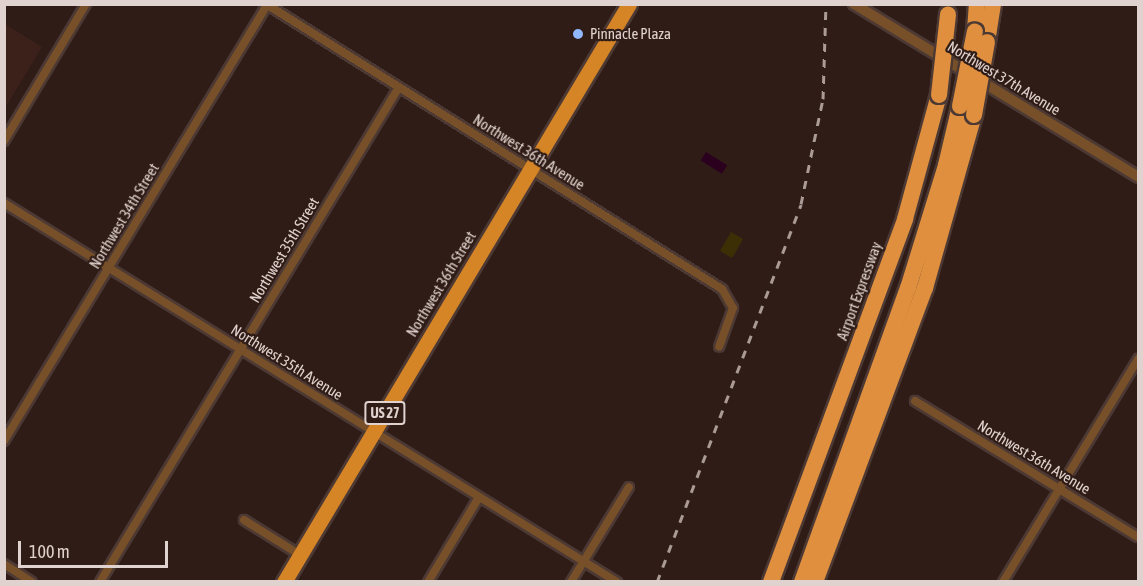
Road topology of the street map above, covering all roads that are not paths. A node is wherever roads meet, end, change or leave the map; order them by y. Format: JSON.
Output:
{"nodes":[{"id":1,"x":86,"y":4,"type":"edge"},
{"id":2,"x":629,"y":4,"type":"edge"},
{"id":3,"x":854,"y":4,"type":"edge"},
{"id":4,"x":977,"y":4,"type":"edge"},
{"id":5,"x":993,"y":4,"type":"edge"},
{"id":6,"x":266,"y":5,"type":"edge"},
{"id":7,"x":949,"y":10,"type":"edge"},
{"id":8,"x":981,"y":37,"type":"junction"},
{"id":9,"x":399,"y":87,"type":"junction"},
{"id":10,"x":967,"y":111,"type":"junction"},
{"id":11,"x":4,"y":141,"type":"edge"},
{"id":12,"x":531,"y":169,"type":"junction"},
{"id":13,"x":1138,"y":177,"type":"edge"},
{"id":14,"x":4,"y":203,"type":"edge"},
{"id":15,"x":109,"y":268,"type":"junction"},
{"id":16,"x":719,"y":347,"type":"dead end"},
{"id":17,"x":240,"y":350,"type":"junction"},
{"id":18,"x":1138,"y":359,"type":"edge"},
{"id":19,"x":915,"y":401,"type":"dead end"},
{"id":20,"x":374,"y":432,"type":"junction"},
{"id":21,"x":4,"y":441,"type":"edge"},
{"id":22,"x":629,"y":487,"type":"dead end"},
{"id":23,"x":1061,"y":489,"type":"junction"},
{"id":24,"x":479,"y":497,"type":"junction"},
{"id":25,"x":244,"y":520,"type":"dead end"},
{"id":26,"x":1138,"y":537,"type":"edge"},
{"id":27,"x":300,"y":555,"type":"junction"},
{"id":28,"x":583,"y":561,"type":"junction"},
{"id":29,"x":4,"y":564,"type":"edge"},
{"id":30,"x":32,"y":582,"type":"edge"},
{"id":31,"x":100,"y":582,"type":"edge"},
{"id":32,"x":284,"y":582,"type":"edge"},
{"id":33,"x":428,"y":582,"type":"edge"},
{"id":34,"x":571,"y":582,"type":"edge"},
{"id":35,"x":617,"y":582,"type":"edge"},
{"id":36,"x":771,"y":582,"type":"edge"},
{"id":37,"x":802,"y":582,"type":"edge"},
{"id":38,"x":815,"y":582,"type":"edge"},
{"id":39,"x":1003,"y":582,"type":"edge"}],
"edges":[{"from":1,"to":11,"type":"street"},
{"from":2,"to":12,"type":"highway","name":"Northwest 36th Street","number":"US 27"},
{"from":3,"to":13,"type":"street","name":"Northwest 37th Avenue"},
{"from":4,"to":8,"type":"highway"},
{"from":5,"to":8,"type":"highway"},
{"from":6,"to":9,"type":"street","name":"Northwest 36th Avenue"},
{"from":6,"to":15,"type":"street","name":"Northwest 34th Street"},
{"from":7,"to":36,"type":"highway","name":"Airport Expressway","bridge":true},
{"from":8,"to":10,"type":"highway","bridge":true},
{"from":9,"to":12,"type":"street","name":"Northwest 36th Avenue"},
{"from":9,"to":17,"type":"street","name":"Northwest 35th Street"},
{"from":10,"to":37,"type":"highway"},
{"from":10,"to":38,"type":"highway"},
{"from":12,"to":16,"type":"street","name":"Northwest 36th Avenue"},
{"from":12,"to":20,"type":"highway","name":"Northwest 36th Street","number":"US 27"},
{"from":14,"to":15,"type":"street","name":"Northwest 35th Avenue"},
{"from":15,"to":17,"type":"street","name":"Northwest 35th Avenue"},
{"from":15,"to":21,"type":"street","name":"Northwest 34th Street"},
{"from":17,"to":20,"type":"street","name":"Northwest 35th Avenue"},
{"from":17,"to":31,"type":"street","name":"Northwest 35th Street"},
{"from":18,"to":23,"type":"street"},
{"from":19,"to":23,"type":"street","name":"Northwest 36th Avenue"},
{"from":20,"to":24,"type":"street","name":"Northwest 35th Avenue"},
{"from":20,"to":27,"type":"highway","name":"Northwest 36th Street","number":"US 27"},
{"from":22,"to":28,"type":"street"},
{"from":23,"to":26,"type":"street","name":"Northwest 36th Avenue"},
{"from":23,"to":39,"type":"street"},
{"from":24,"to":28,"type":"street","name":"Northwest 35th Avenue"},
{"from":24,"to":33,"type":"street"},
{"from":25,"to":27,"type":"street"},
{"from":27,"to":32,"type":"highway","name":"Northwest 36th Street","number":"US 27"},
{"from":28,"to":34,"type":"street"},
{"from":28,"to":35,"type":"street","name":"Northwest 35th Avenue"},
{"from":29,"to":30,"type":"street"}]}
